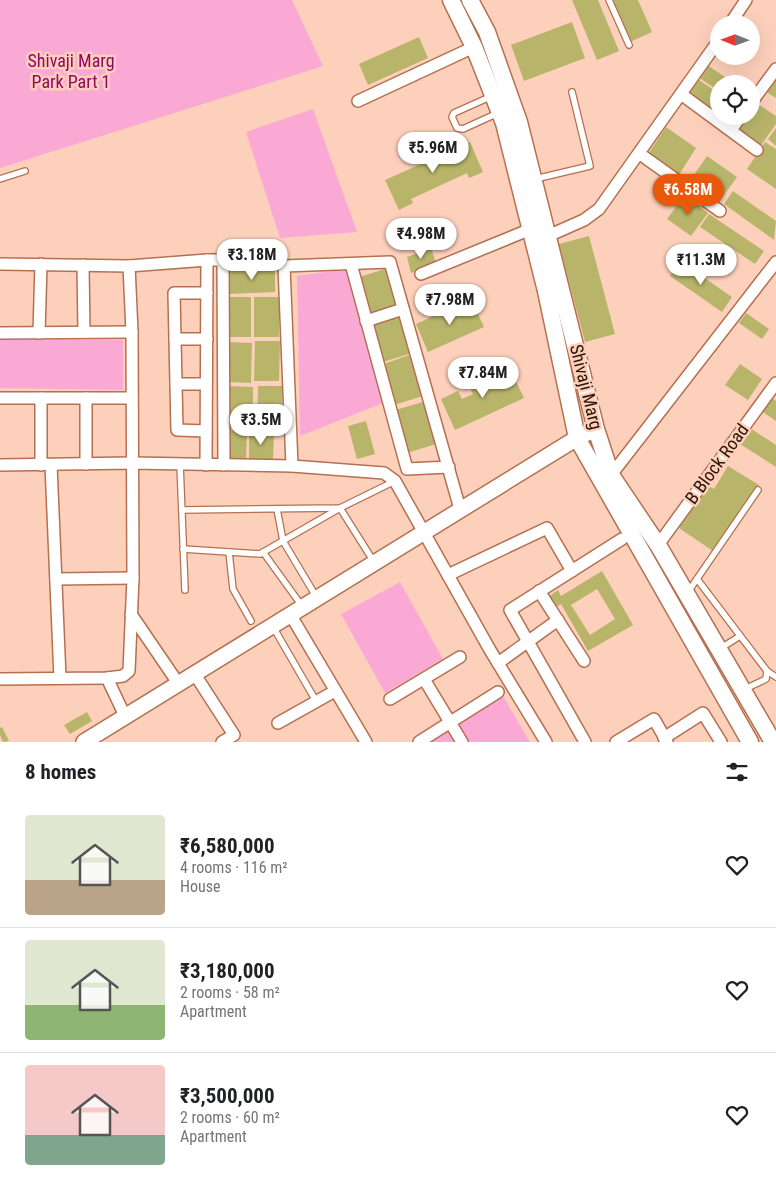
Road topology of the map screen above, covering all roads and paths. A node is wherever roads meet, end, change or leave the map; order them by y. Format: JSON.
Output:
{"nodes":[{"id":1,"x":470,"y":0,"type":"edge"},
{"id":2,"x":608,"y":0,"type":"edge"},
{"id":3,"x":746,"y":0,"type":"edge"},
{"id":4,"x":452,"y":1,"type":"edge"},
{"id":5,"x":736,"y":15,"type":"edge"},
{"id":6,"x":629,"y":45,"type":"dead end"},
{"id":7,"x":474,"y":47,"type":"junction"},
{"id":8,"x":710,"y":53,"type":"edge"},
{"id":9,"x":776,"y":69,"type":"edge"},
{"id":10,"x":760,"y":91,"type":"edge"},
{"id":11,"x":572,"y":92,"type":"dead end"},
{"id":12,"x":681,"y":94,"type":"junction"},
{"id":13,"x":493,"y":95,"type":"junction"},
{"id":14,"x":358,"y":101,"type":"dead end"},
{"id":15,"x":500,"y":112,"type":"junction"},
{"id":16,"x":735,"y":125,"type":"edge"},
{"id":17,"x":731,"y":130,"type":"junction"},
{"id":18,"x":757,"y":150,"type":"dead end"},
{"id":19,"x":640,"y":154,"type":"junction"},
{"id":20,"x":25,"y":171,"type":"dead end"},
{"id":21,"x":0,"y":179,"type":"edge"},
{"id":22,"x":533,"y":180,"type":"junction"},
{"id":23,"x":720,"y":211,"type":"dead end"},
{"id":24,"x":530,"y":229,"type":"junction"},
{"id":25,"x":548,"y":236,"type":"junction"},
{"id":26,"x":207,"y":260,"type":"junction"},
{"id":27,"x":223,"y":260,"type":"junction"},
{"id":28,"x":776,"y":262,"type":"edge"},
{"id":29,"x":0,"y":264,"type":"edge"},
{"id":30,"x":41,"y":264,"type":"junction"},
{"id":31,"x":351,"y":264,"type":"junction"},
{"id":32,"x":83,"y":265,"type":"junction"},
{"id":33,"x":129,"y":266,"type":"junction"},
{"id":34,"x":284,"y":266,"type":"junction"},
{"id":35,"x":421,"y":274,"type":"dead end"},
{"id":36,"x":207,"y":293,"type":"junction"},
{"id":37,"x":403,"y":309,"type":"junction"},
{"id":38,"x":366,"y":321,"type":"junction"},
{"id":39,"x":84,"y":332,"type":"junction"},
{"id":40,"x":132,"y":332,"type":"junction"},
{"id":41,"x":0,"y":333,"type":"edge"},
{"id":42,"x":39,"y":333,"type":"junction"},
{"id":43,"x":175,"y":339,"type":"junction"},
{"id":44,"x":207,"y":339,"type":"junction"},
{"id":45,"x":776,"y":383,"type":"edge"},
{"id":46,"x":176,"y":384,"type":"junction"},
{"id":47,"x":206,"y":384,"type":"junction"},
{"id":48,"x":0,"y":398,"type":"edge"},
{"id":49,"x":41,"y":398,"type":"junction"},
{"id":50,"x":86,"y":398,"type":"junction"},
{"id":51,"x":132,"y":398,"type":"junction"},
{"id":52,"x":596,"y":429,"type":"junction"},
{"id":53,"x":206,"y":431,"type":"junction"},
{"id":54,"x":577,"y":438,"type":"junction"},
{"id":55,"x":132,"y":463,"type":"junction"},
{"id":56,"x":86,"y":464,"type":"junction"},
{"id":57,"x":180,"y":464,"type":"junction"},
{"id":58,"x":0,"y":465,"type":"edge"},
{"id":59,"x":46,"y":465,"type":"junction"},
{"id":60,"x":206,"y":465,"type":"junction"},
{"id":61,"x":224,"y":465,"type":"junction"},
{"id":62,"x":292,"y":466,"type":"junction"},
{"id":63,"x":448,"y":467,"type":"junction"},
{"id":64,"x":611,"y":475,"type":"junction"},
{"id":65,"x":395,"y":481,"type":"junction"},
{"id":66,"x":758,"y":490,"type":"dead end"},
{"id":67,"x":340,"y":508,"type":"junction"},
{"id":68,"x":277,"y":509,"type":"junction"},
{"id":69,"x":460,"y":509,"type":"junction"},
{"id":70,"x":182,"y":510,"type":"junction"},
{"id":71,"x":424,"y":531,"type":"junction"},
{"id":72,"x":622,"y":539,"type":"dead end"},
{"id":73,"x":282,"y":541,"type":"junction"},
{"id":74,"x":658,"y":545,"type":"junction"},
{"id":75,"x":183,"y":549,"type":"junction"},
{"id":76,"x":229,"y":552,"type":"junction"},
{"id":77,"x":262,"y":552,"type":"junction"},
{"id":78,"x":374,"y":562,"type":"junction"},
{"id":79,"x":572,"y":570,"type":"junction"},
{"id":80,"x":448,"y":575,"type":"junction"},
{"id":81,"x":133,"y":578,"type":"junction"},
{"id":82,"x":56,"y":579,"type":"junction"},
{"id":83,"x":697,"y":579,"type":"junction"},
{"id":84,"x":185,"y":590,"type":"dead end"},
{"id":85,"x":539,"y":591,"type":"junction"},
{"id":86,"x":687,"y":594,"type":"junction"},
{"id":87,"x":317,"y":598,"type":"junction"},
{"id":88,"x":296,"y":610,"type":"junction"},
{"id":89,"x":132,"y":614,"type":"junction"},
{"id":90,"x":558,"y":620,"type":"junction"},
{"id":91,"x":251,"y":621,"type":"dead end"},
{"id":92,"x":272,"y":625,"type":"junction"},
{"id":93,"x":740,"y":636,"type":"junction"},
{"id":94,"x":528,"y":640,"type":"junction"},
{"id":95,"x":719,"y":649,"type":"junction"},
{"id":96,"x":460,"y":657,"type":"dead end"},
{"id":97,"x":584,"y":661,"type":"dead end"},
{"id":98,"x":498,"y":663,"type":"junction"},
{"id":99,"x":767,"y":671,"type":"junction"},
{"id":100,"x":194,"y":673,"type":"junction"},
{"id":101,"x":776,"y":677,"type":"edge"},
{"id":102,"x":60,"y":678,"type":"junction"},
{"id":103,"x":107,"y":678,"type":"junction"},
{"id":104,"x":424,"y":678,"type":"junction"},
{"id":105,"x":0,"y":679,"type":"edge"},
{"id":106,"x":178,"y":683,"type":"junction"},
{"id":107,"x":743,"y":690,"type":"junction"},
{"id":108,"x":336,"y":691,"type":"junction"},
{"id":109,"x":498,"y":692,"type":"dead end"},
{"id":110,"x":390,"y":699,"type":"dead end"},
{"id":111,"x":316,"y":702,"type":"junction"},
{"id":112,"x":754,"y":709,"type":"junction"},
{"id":113,"x":125,"y":716,"type":"junction"},
{"id":114,"x":776,"y":722,"type":"edge"},
{"id":115,"x":278,"y":723,"type":"dead end"},
{"id":116,"x":450,"y":723,"type":"junction"},
{"id":117,"x":93,"y":740,"type":"edge"},
{"id":118,"x":666,"y":740,"type":"edge"},
{"id":119,"x":222,"y":742,"type":"edge"},
{"id":120,"x":366,"y":742,"type":"edge"},
{"id":121,"x":419,"y":742,"type":"edge"},
{"id":122,"x":462,"y":742,"type":"edge"},
{"id":123,"x":546,"y":742,"type":"edge"},
{"id":124,"x":585,"y":742,"type":"edge"},
{"id":125,"x":616,"y":742,"type":"edge"},
{"id":126,"x":721,"y":742,"type":"edge"},
{"id":127,"x":750,"y":742,"type":"edge"},
{"id":128,"x":774,"y":742,"type":"edge"}],
"edges":[{"from":1,"to":22,"type":"main road","name":"Shivaji Marg"},
{"from":2,"to":6,"type":"lane"},
{"from":3,"to":5,"type":"street"},
{"from":4,"to":7,"type":"main road","name":"Shivaji Marg"},
{"from":7,"to":13,"type":"main road","name":"Shivaji Marg"},
{"from":7,"to":14,"type":"street"},
{"from":8,"to":12,"type":"street"},
{"from":9,"to":10,"type":"street"},
{"from":11,"to":22,"type":"lane"},
{"from":12,"to":17,"type":"street"},
{"from":12,"to":19,"type":"street"},
{"from":13,"to":15,"type":"main road","name":"Shivaji Marg"},
{"from":13,"to":15,"type":"lane"},
{"from":15,"to":24,"type":"main road","name":"Shivaji Marg"},
{"from":16,"to":17,"type":"street"},
{"from":17,"to":18,"type":"street"},
{"from":19,"to":23,"type":"street"},
{"from":19,"to":25,"type":"street"},
{"from":20,"to":21,"type":"lane"},
{"from":22,"to":25,"type":"main road","name":"Shivaji Marg"},
{"from":24,"to":35,"type":"street"},
{"from":24,"to":54,"type":"main road","name":"Shivaji Marg"},
{"from":25,"to":52,"type":"main road","name":"Shivaji Marg"},
{"from":26,"to":27,"type":"street"},
{"from":26,"to":33,"type":"street"},
{"from":26,"to":36,"type":"street"},
{"from":27,"to":34,"type":"street"},
{"from":27,"to":61,"type":"street"},
{"from":28,"to":64,"type":"street"},
{"from":29,"to":30,"type":"street"},
{"from":30,"to":32,"type":"street"},
{"from":30,"to":42,"type":"street"},
{"from":31,"to":34,"type":"street"},
{"from":31,"to":37,"type":"street"},
{"from":31,"to":38,"type":"street"},
{"from":32,"to":33,"type":"street"},
{"from":32,"to":39,"type":"street"},
{"from":33,"to":40,"type":"street"},
{"from":34,"to":62,"type":"street"},
{"from":36,"to":43,"type":"street"},
{"from":36,"to":44,"type":"street"},
{"from":37,"to":38,"type":"street"},
{"from":37,"to":63,"type":"street"},
{"from":38,"to":63,"type":"street"},
{"from":39,"to":40,"type":"street"},
{"from":39,"to":42,"type":"street"},
{"from":40,"to":51,"type":"street"},
{"from":41,"to":42,"type":"street"},
{"from":43,"to":44,"type":"street"},
{"from":43,"to":46,"type":"street"},
{"from":44,"to":47,"type":"street"},
{"from":45,"to":74,"type":"street","name":"B Block Road"},
{"from":46,"to":47,"type":"street"},
{"from":46,"to":53,"type":"street"},
{"from":47,"to":53,"type":"street"},
{"from":48,"to":49,"type":"street"},
{"from":49,"to":50,"type":"street"},
{"from":49,"to":59,"type":"street"},
{"from":50,"to":51,"type":"street"},
{"from":50,"to":56,"type":"street"},
{"from":51,"to":55,"type":"street"},
{"from":52,"to":54,"type":"street"},
{"from":52,"to":64,"type":"main road","name":"Shivaji Marg"},
{"from":53,"to":60,"type":"street"},
{"from":54,"to":69,"type":"street"},
{"from":54,"to":127,"type":"main road","name":"Shivaji Marg"},
{"from":55,"to":56,"type":"street"},
{"from":55,"to":57,"type":"street"},
{"from":55,"to":81,"type":"street"},
{"from":56,"to":59,"type":"street"},
{"from":57,"to":60,"type":"street"},
{"from":57,"to":70,"type":"lane"},
{"from":58,"to":59,"type":"street"},
{"from":59,"to":82,"type":"street"},
{"from":60,"to":61,"type":"street"},
{"from":61,"to":62,"type":"street"},
{"from":62,"to":65,"type":"street"},
{"from":63,"to":69,"type":"street"},
{"from":64,"to":74,"type":"main road","name":"Shivaji Marg"},
{"from":65,"to":67,"type":"lane"},
{"from":65,"to":71,"type":"street"},
{"from":66,"to":83,"type":"lane"},
{"from":67,"to":68,"type":"lane"},
{"from":67,"to":73,"type":"lane"},
{"from":67,"to":78,"type":"lane"},
{"from":68,"to":70,"type":"lane"},
{"from":68,"to":73,"type":"lane"},
{"from":69,"to":71,"type":"street"},
{"from":70,"to":75,"type":"lane"},
{"from":71,"to":78,"type":"street"},
{"from":71,"to":80,"type":"street"},
{"from":72,"to":79,"type":"street"},
{"from":73,"to":77,"type":"lane"},
{"from":73,"to":87,"type":"lane"},
{"from":74,"to":86,"type":"main road","name":"Shivaji Marg"},
{"from":75,"to":76,"type":"lane"},
{"from":75,"to":84,"type":"lane"},
{"from":76,"to":77,"type":"lane"},
{"from":76,"to":91,"type":"lane"},
{"from":77,"to":88,"type":"lane"},
{"from":78,"to":87,"type":"street"},
{"from":79,"to":80,"type":"street"},
{"from":79,"to":85,"type":"street"},
{"from":80,"to":98,"type":"street"},
{"from":81,"to":82,"type":"street"},
{"from":81,"to":89,"type":"street"},
{"from":82,"to":102,"type":"street"},
{"from":83,"to":86,"type":"lane"},
{"from":83,"to":93,"type":"lane"},
{"from":85,"to":90,"type":"street"},
{"from":85,"to":94,"type":"street"},
{"from":86,"to":95,"type":"main road","name":"Shivaji Marg"},
{"from":87,"to":88,"type":"street"},
{"from":88,"to":92,"type":"street"},
{"from":88,"to":108,"type":"street"},
{"from":89,"to":103,"type":"street"},
{"from":89,"to":106,"type":"street"},
{"from":90,"to":94,"type":"street"},
{"from":90,"to":97,"type":"street"},
{"from":92,"to":100,"type":"street"},
{"from":92,"to":111,"type":"lane"},
{"from":93,"to":95,"type":"lane"},
{"from":93,"to":99,"type":"lane"},
{"from":94,"to":98,"type":"street"},
{"from":94,"to":124,"type":"street"},
{"from":95,"to":107,"type":"main road","name":"Shivaji Marg"},
{"from":96,"to":104,"type":"street"},
{"from":98,"to":123,"type":"street"},
{"from":99,"to":101,"type":"lane"},
{"from":99,"to":107,"type":"lane"},
{"from":100,"to":106,"type":"street"},
{"from":100,"to":119,"type":"street"},
{"from":102,"to":103,"type":"street"},
{"from":102,"to":105,"type":"street"},
{"from":103,"to":113,"type":"street"},
{"from":104,"to":110,"type":"street"},
{"from":104,"to":116,"type":"street"},
{"from":106,"to":113,"type":"street"},
{"from":107,"to":112,"type":"main road","name":"Shivaji Marg"},
{"from":108,"to":111,"type":"street"},
{"from":108,"to":120,"type":"street"},
{"from":109,"to":116,"type":"street"},
{"from":111,"to":115,"type":"street"},
{"from":112,"to":114,"type":"main road"},
{"from":112,"to":128,"type":"main road","name":"Shivaji Marg"},
{"from":113,"to":117,"type":"street"},
{"from":116,"to":121,"type":"street"},
{"from":116,"to":122,"type":"street"},
{"from":118,"to":125,"type":"street"},
{"from":118,"to":126,"type":"street"}]}
